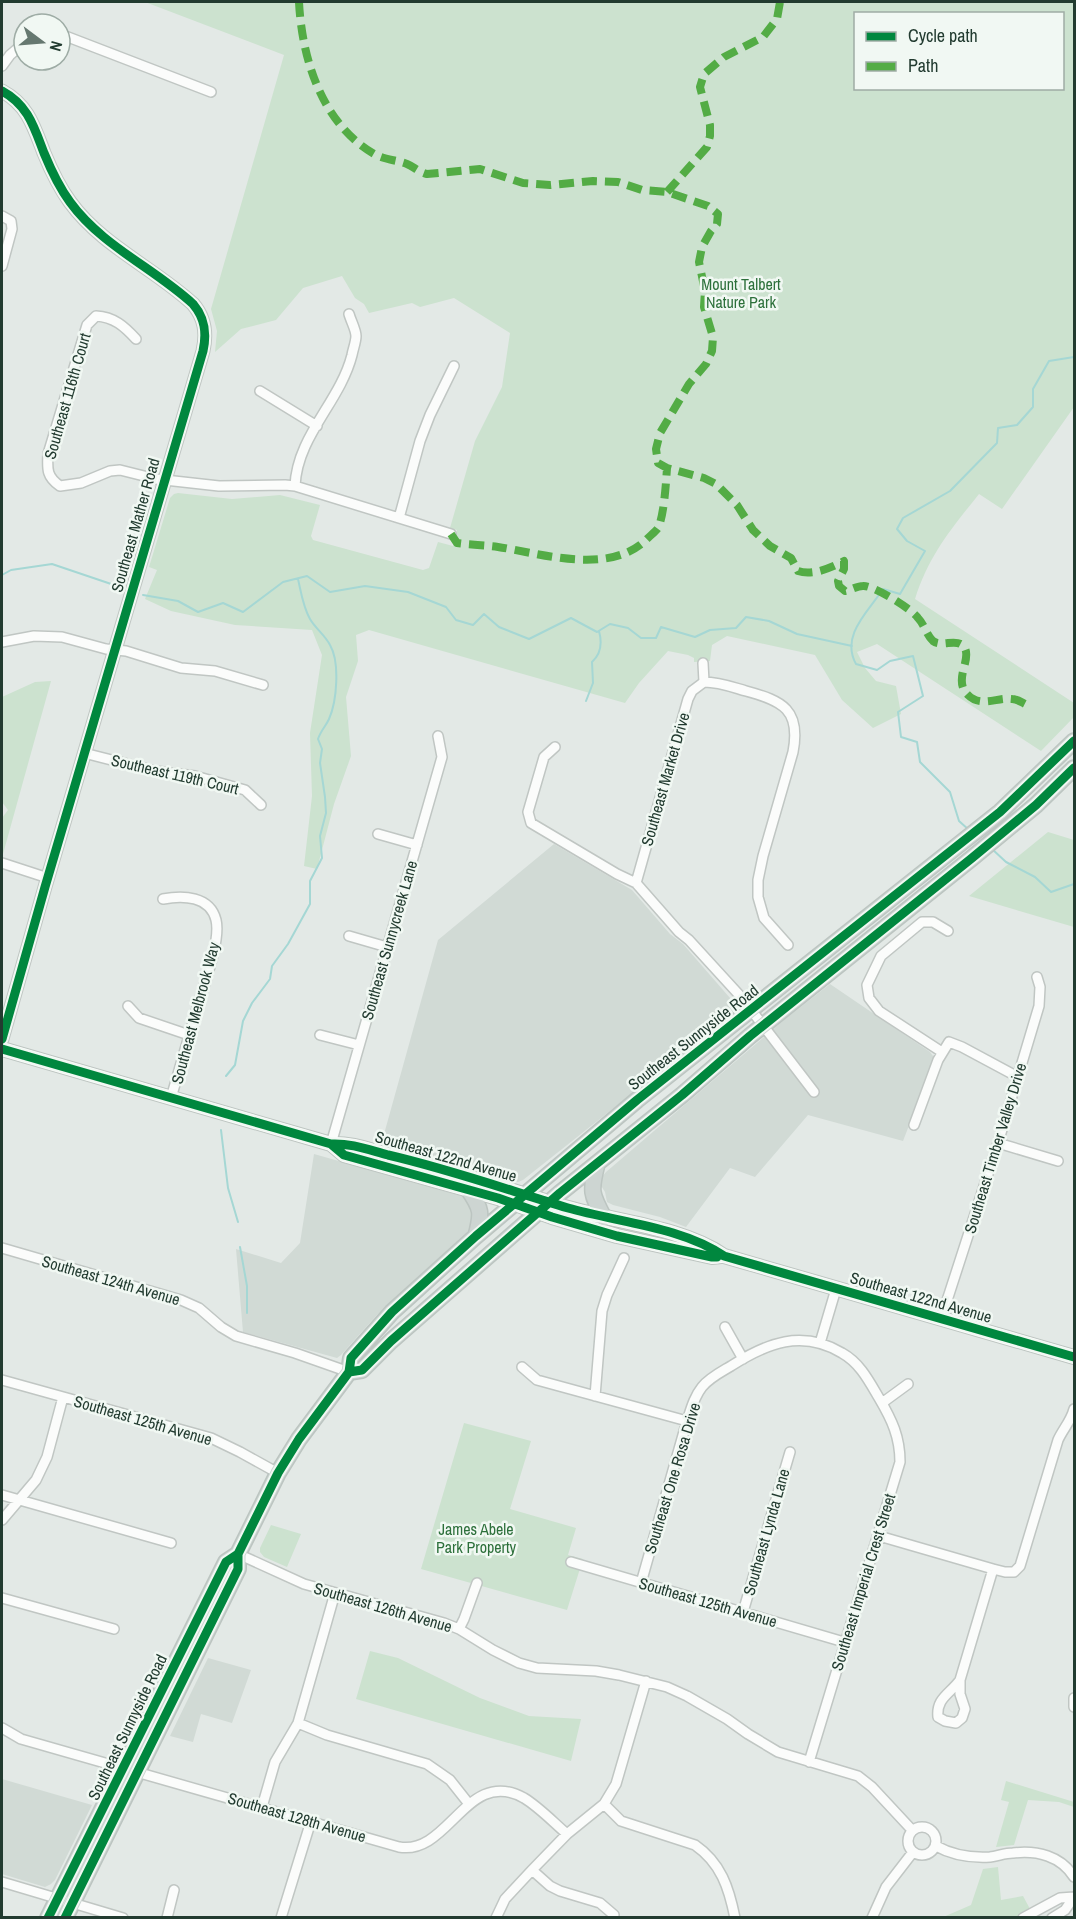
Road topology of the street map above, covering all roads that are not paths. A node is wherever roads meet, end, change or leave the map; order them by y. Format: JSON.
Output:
{"nodes":[{"id":1,"x":72,"y":39,"type":"edge"},
{"id":2,"x":2,"y":48,"type":"edge"},
{"id":3,"x":10,"y":55,"type":"joint"},
{"id":4,"x":2,"y":66,"type":"edge"},
{"id":5,"x":2,"y":91,"type":"edge"},
{"id":6,"x":211,"y":92,"type":"dead end"},
{"id":7,"x":2,"y":216,"type":"edge"},
{"id":8,"x":2,"y":266,"type":"edge"},
{"id":9,"x":349,"y":315,"type":"dead end"},
{"id":10,"x":136,"y":339,"type":"dead end"},
{"id":11,"x":454,"y":366,"type":"dead end"},
{"id":12,"x":260,"y":391,"type":"dead end"},
{"id":13,"x":316,"y":426,"type":"junction"},
{"id":14,"x":164,"y":479,"type":"junction"},
{"id":15,"x":295,"y":486,"type":"junction"},
{"id":16,"x":399,"y":518,"type":"junction"},
{"id":17,"x":451,"y":534,"type":"dead end"},
{"id":18,"x":2,"y":642,"type":"edge"},
{"id":19,"x":114,"y":650,"type":"junction"},
{"id":20,"x":703,"y":663,"type":"dead end"},
{"id":21,"x":704,"y":682,"type":"junction"},
{"id":22,"x":263,"y":685,"type":"dead end"},
{"id":23,"x":438,"y":736,"type":"dead end"},
{"id":24,"x":1074,"y":741,"type":"edge"},
{"id":25,"x":555,"y":747,"type":"dead end"},
{"id":26,"x":84,"y":753,"type":"junction"},
{"id":27,"x":1061,"y":755,"type":"junction"},
{"id":28,"x":1074,"y":768,"type":"edge"},
{"id":29,"x":261,"y":805,"type":"dead end"},
{"id":30,"x":378,"y":834,"type":"dead end"},
{"id":31,"x":417,"y":845,"type":"junction"},
{"id":32,"x":2,"y":863,"type":"edge"},
{"id":33,"x":48,"y":878,"type":"junction"},
{"id":34,"x":636,"y":883,"type":"junction"},
{"id":35,"x":163,"y":899,"type":"dead end"},
{"id":36,"x":948,"y":931,"type":"dead end"},
{"id":37,"x":349,"y":936,"type":"dead end"},
{"id":38,"x":788,"y":945,"type":"dead end"},
{"id":39,"x":387,"y":947,"type":"junction"},
{"id":40,"x":1037,"y":976,"type":"dead end"},
{"id":41,"x":128,"y":1006,"type":"dead end"},
{"id":42,"x":751,"y":1010,"type":"junction"},
{"id":43,"x":763,"y":1026,"type":"junction"},
{"id":44,"x":189,"y":1035,"type":"junction"},
{"id":45,"x":321,"y":1035,"type":"dead end"},
{"id":46,"x":2,"y":1039,"type":"edge"},
{"id":47,"x":359,"y":1046,"type":"junction"},
{"id":48,"x":2,"y":1049,"type":"edge"},
{"id":49,"x":942,"y":1052,"type":"junction"},
{"id":50,"x":1018,"y":1077,"type":"junction"},
{"id":51,"x":814,"y":1092,"type":"dead end"},
{"id":52,"x":171,"y":1098,"type":"junction"},
{"id":53,"x":914,"y":1125,"type":"dead end"},
{"id":54,"x":998,"y":1143,"type":"junction"},
{"id":55,"x":331,"y":1144,"type":"junction"},
{"id":56,"x":1058,"y":1161,"type":"dead end"},
{"id":57,"x":419,"y":1162,"type":"junction"},
{"id":58,"x":379,"y":1164,"type":"junction"},
{"id":59,"x":597,"y":1164,"type":"junction"},
{"id":60,"x":468,"y":1189,"type":"junction"},
{"id":61,"x":520,"y":1199,"type":"junction"},
{"id":62,"x":550,"y":1202,"type":"junction"},
{"id":63,"x":538,"y":1212,"type":"junction"},
{"id":64,"x":604,"y":1218,"type":"junction"},
{"id":65,"x":476,"y":1236,"type":"junction"},
{"id":66,"x":2,"y":1248,"type":"edge"},
{"id":67,"x":724,"y":1256,"type":"junction"},
{"id":68,"x":624,"y":1258,"type":"dead end"},
{"id":69,"x":836,"y":1289,"type":"junction"},
{"id":70,"x":392,"y":1312,"type":"junction"},
{"id":71,"x":940,"y":1319,"type":"junction"},
{"id":72,"x":725,"y":1327,"type":"dead end"},
{"id":73,"x":391,"y":1341,"type":"junction"},
{"id":74,"x":820,"y":1343,"type":"junction"},
{"id":75,"x":1074,"y":1357,"type":"edge"},
{"id":76,"x":743,"y":1359,"type":"junction"},
{"id":77,"x":522,"y":1367,"type":"dead end"},
{"id":78,"x":349,"y":1372,"type":"junction"},
{"id":79,"x":2,"y":1380,"type":"edge"},
{"id":80,"x":908,"y":1384,"type":"dead end"},
{"id":81,"x":595,"y":1396,"type":"junction"},
{"id":82,"x":63,"y":1397,"type":"junction"},
{"id":83,"x":882,"y":1403,"type":"junction"},
{"id":84,"x":1074,"y":1409,"type":"edge"},
{"id":85,"x":687,"y":1421,"type":"junction"},
{"id":86,"x":790,"y":1452,"type":"dead end"},
{"id":87,"x":278,"y":1473,"type":"junction"},
{"id":88,"x":2,"y":1495,"type":"edge"},
{"id":89,"x":19,"y":1500,"type":"junction"},
{"id":90,"x":2,"y":1520,"type":"edge"},
{"id":91,"x":879,"y":1536,"type":"junction"},
{"id":92,"x":171,"y":1543,"type":"dead end"},
{"id":93,"x":237,"y":1554,"type":"junction"},
{"id":94,"x":571,"y":1562,"type":"dead end"},
{"id":95,"x":993,"y":1569,"type":"junction"},
{"id":96,"x":477,"y":1583,"type":"dead end"},
{"id":97,"x":641,"y":1583,"type":"junction"},
{"id":98,"x":335,"y":1593,"type":"junction"},
{"id":99,"x":2,"y":1598,"type":"edge"},
{"id":100,"x":743,"y":1612,"type":"junction"},
{"id":101,"x":114,"y":1629,"type":"dead end"},
{"id":102,"x":459,"y":1629,"type":"junction"},
{"id":103,"x":189,"y":1636,"type":"junction"},
{"id":104,"x":844,"y":1642,"type":"junction"},
{"id":105,"x":191,"y":1666,"type":"junction"},
{"id":106,"x":960,"y":1680,"type":"dead end"},
{"id":107,"x":645,"y":1681,"type":"junction"},
{"id":108,"x":1074,"y":1698,"type":"edge"},
{"id":109,"x":1074,"y":1707,"type":"edge"},
{"id":110,"x":298,"y":1723,"type":"junction"},
{"id":111,"x":2,"y":1728,"type":"edge"},
{"id":112,"x":809,"y":1762,"type":"junction"},
{"id":113,"x":130,"y":1770,"type":"junction"},
{"id":114,"x":469,"y":1804,"type":"junction"},
{"id":115,"x":604,"y":1804,"type":"junction"},
{"id":116,"x":262,"y":1807,"type":"junction"},
{"id":117,"x":311,"y":1821,"type":"junction"},
{"id":118,"x":912,"y":1830,"type":"junction"},
{"id":119,"x":567,"y":1834,"type":"junction"},
{"id":120,"x":936,"y":1846,"type":"junction"},
{"id":121,"x":913,"y":1852,"type":"junction"},
{"id":122,"x":532,"y":1870,"type":"junction"},
{"id":123,"x":1074,"y":1877,"type":"edge"},
{"id":124,"x":2,"y":1882,"type":"edge"},
{"id":125,"x":174,"y":1890,"type":"dead end"},
{"id":126,"x":1074,"y":1897,"type":"edge"},
{"id":127,"x":65,"y":1901,"type":"junction"},
{"id":128,"x":614,"y":1915,"type":"dead end"},
{"id":129,"x":48,"y":1917,"type":"edge"},
{"id":130,"x":65,"y":1917,"type":"edge"},
{"id":131,"x":123,"y":1917,"type":"edge"},
{"id":132,"x":166,"y":1917,"type":"edge"},
{"id":133,"x":281,"y":1917,"type":"edge"},
{"id":134,"x":496,"y":1917,"type":"edge"},
{"id":135,"x":735,"y":1917,"type":"edge"},
{"id":136,"x":872,"y":1917,"type":"edge"},
{"id":137,"x":1023,"y":1917,"type":"edge"},
{"id":138,"x":1052,"y":1917,"type":"edge"}],
"edges":[{"from":1,"to":6,"type":"street"},
{"from":2,"to":3,"type":"street"},
{"from":3,"to":4,"type":"street"},
{"from":5,"to":14,"type":"street","name":"Southeast Mather Road"},
{"from":7,"to":8,"type":"street"},
{"from":9,"to":13,"type":"street"},
{"from":10,"to":14,"type":"street","name":"Southeast 116th Court"},
{"from":11,"to":16,"type":"street"},
{"from":12,"to":13,"type":"street"},
{"from":13,"to":15,"type":"street"},
{"from":14,"to":15,"type":"street"},
{"from":14,"to":19,"type":"street","name":"Southeast Mather Road"},
{"from":15,"to":16,"type":"street"},
{"from":16,"to":17,"type":"street"},
{"from":18,"to":19,"type":"street"},
{"from":19,"to":22,"type":"street"},
{"from":19,"to":26,"type":"street","name":"Southeast Mather Road"},
{"from":20,"to":21,"type":"street"},
{"from":21,"to":34,"type":"street","name":"Southeast Market Drive"},
{"from":21,"to":38,"type":"street"},
{"from":23,"to":31,"type":"street","name":"Southeast Sunnycreek Lane"},
{"from":24,"to":27,"type":"main road","name":"Southeast Sunnyside Road"},
{"from":25,"to":34,"type":"street"},
{"from":26,"to":29,"type":"street","name":"Southeast 119th Court"},
{"from":26,"to":33,"type":"street","name":"Southeast Mather Road"},
{"from":27,"to":28,"type":"street"},
{"from":27,"to":42,"type":"main road","name":"Southeast Sunnyside Road"},
{"from":28,"to":43,"type":"main road","name":"Southeast Sunnyside Road"},
{"from":30,"to":31,"type":"street"},
{"from":31,"to":39,"type":"street","name":"Southeast Sunnycreek Lane"},
{"from":32,"to":33,"type":"street"},
{"from":33,"to":46,"type":"street","name":"Southeast Mather Road"},
{"from":34,"to":42,"type":"street"},
{"from":35,"to":44,"type":"street","name":"Southeast Melbrook Way"},
{"from":36,"to":49,"type":"street"},
{"from":37,"to":39,"type":"street"},
{"from":39,"to":47,"type":"street","name":"Southeast Sunnycreek Lane"},
{"from":40,"to":50,"type":"street","name":"Southeast Timber Valley Drive"},
{"from":41,"to":44,"type":"street"},
{"from":42,"to":43,"type":"street"},
{"from":42,"to":61,"type":"main road","name":"Southeast Sunnyside Road"},
{"from":43,"to":51,"type":"street"},
{"from":43,"to":59,"type":"main road","name":"Southeast Sunnyside Road"},
{"from":44,"to":52,"type":"street","name":"Southeast Melbrook Way"},
{"from":45,"to":47,"type":"street"},
{"from":47,"to":55,"type":"street","name":"Southeast Sunnycreek Lane"},
{"from":48,"to":52,"type":"main road","name":"Southeast 122nd Avenue"},
{"from":49,"to":50,"type":"street"},
{"from":49,"to":53,"type":"street"},
{"from":50,"to":54,"type":"street","name":"Southeast Timber Valley Drive"},
{"from":52,"to":55,"type":"main road","name":"Southeast 122nd Avenue"},
{"from":54,"to":56,"type":"street"},
{"from":54,"to":71,"type":"street","name":"Southeast Timber Valley Drive"},
{"from":55,"to":57,"type":"main road","name":"Southeast 122nd Avenue"},
{"from":55,"to":58,"type":"main road","name":"Southeast 122nd Avenue"},
{"from":57,"to":58,"type":"main road"},
{"from":57,"to":61,"type":"main road","name":"Southeast 122nd Avenue"},
{"from":58,"to":60,"type":"main road","name":"Southeast 122nd Avenue"},
{"from":59,"to":62,"type":"main road","name":"Southeast Sunnyside Road"},
{"from":59,"to":64,"type":"main road"},
{"from":60,"to":61,"type":"main road","name":"Southeast 122nd Avenue"},
{"from":60,"to":65,"type":"main road"},
{"from":61,"to":62,"type":"main road","name":"Southeast 122nd Avenue"},
{"from":61,"to":63,"type":"main road","name":"Southeast 122nd Avenue"},
{"from":61,"to":65,"type":"main road","name":"Southeast Sunnyside Road"},
{"from":62,"to":63,"type":"main road","name":"Southeast Sunnyside Road"},
{"from":62,"to":64,"type":"main road","name":"Southeast 122nd Avenue"},
{"from":63,"to":67,"type":"main road","name":"Southeast 122nd Avenue"},
{"from":63,"to":73,"type":"main road","name":"Southeast Sunnyside Road"},
{"from":64,"to":67,"type":"main road","name":"Southeast 122nd Avenue"},
{"from":65,"to":70,"type":"main road","name":"Southeast Sunnyside Road"},
{"from":66,"to":78,"type":"street","name":"Southeast 124th Avenue"},
{"from":67,"to":69,"type":"main road","name":"Southeast 122nd Avenue"},
{"from":68,"to":81,"type":"street"},
{"from":69,"to":71,"type":"main road","name":"Southeast 122nd Avenue"},
{"from":69,"to":74,"type":"street"},
{"from":70,"to":73,"type":"main road"},
{"from":70,"to":78,"type":"main road","name":"Southeast Sunnyside Road"},
{"from":71,"to":75,"type":"main road","name":"Southeast 122nd Avenue"},
{"from":72,"to":76,"type":"street"},
{"from":73,"to":78,"type":"main road","name":"Southeast Sunnyside Road"},
{"from":74,"to":76,"type":"street","name":"Southeast One Rosa Drive"},
{"from":74,"to":83,"type":"street","name":"Southeast Imperial Crest Street"},
{"from":76,"to":85,"type":"street","name":"Southeast One Rosa Drive"},
{"from":77,"to":81,"type":"street"},
{"from":78,"to":87,"type":"main road","name":"Southeast Sunnyside Road"},
{"from":79,"to":82,"type":"street","name":"Southeast 125th Avenue"},
{"from":80,"to":83,"type":"street"},
{"from":81,"to":85,"type":"street"},
{"from":82,"to":87,"type":"street","name":"Southeast 125th Avenue"},
{"from":82,"to":89,"type":"street"},
{"from":83,"to":91,"type":"street","name":"Southeast Imperial Crest Street"},
{"from":84,"to":95,"type":"street"},
{"from":85,"to":97,"type":"street","name":"Southeast One Rosa Drive"},
{"from":86,"to":100,"type":"street","name":"Southeast Lynda Lane"},
{"from":87,"to":93,"type":"main road","name":"Southeast Sunnyside Road"},
{"from":88,"to":89,"type":"street"},
{"from":89,"to":90,"type":"street"},
{"from":89,"to":92,"type":"street"},
{"from":91,"to":95,"type":"street"},
{"from":91,"to":104,"type":"street","name":"Southeast Imperial Crest Street"},
{"from":93,"to":98,"type":"street","name":"Southeast 126th Avenue"},
{"from":93,"to":103,"type":"main road","name":"Southeast Sunnyside Road"},
{"from":93,"to":105,"type":"main road","name":"Southeast Sunnyside Road"},
{"from":94,"to":97,"type":"street","name":"Southeast 125th Avenue"},
{"from":95,"to":106,"type":"street"},
{"from":96,"to":102,"type":"street"},
{"from":97,"to":100,"type":"street","name":"Southeast 125th Avenue"},
{"from":98,"to":102,"type":"street","name":"Southeast 126th Avenue"},
{"from":98,"to":110,"type":"street"},
{"from":99,"to":101,"type":"street"},
{"from":100,"to":104,"type":"street","name":"Southeast 125th Avenue"},
{"from":102,"to":107,"type":"street","name":"Southeast 126th Avenue"},
{"from":103,"to":105,"type":"main road"},
{"from":103,"to":113,"type":"main road","name":"Southeast Sunnyside Road"},
{"from":104,"to":112,"type":"street","name":"Southeast Imperial Crest Street"},
{"from":105,"to":113,"type":"main road","name":"Southeast Sunnyside Road"},
{"from":107,"to":112,"type":"street","name":"Southeast 126th Avenue"},
{"from":107,"to":115,"type":"street"},
{"from":108,"to":109,"type":"street"},
{"from":110,"to":114,"type":"street"},
{"from":110,"to":116,"type":"street"},
{"from":111,"to":113,"type":"street","name":"Southeast 128th Avenue"},
{"from":112,"to":118,"type":"street","name":"Southeast 126th Avenue"},
{"from":113,"to":116,"type":"street","name":"Southeast 128th Avenue"},
{"from":113,"to":127,"type":"main road","name":"Southeast Sunnyside Road"},
{"from":114,"to":117,"type":"street","name":"Southeast 128th Avenue"},
{"from":114,"to":119,"type":"street","name":"Southeast 128th Avenue"},
{"from":115,"to":119,"type":"street"},
{"from":115,"to":135,"type":"street"},
{"from":116,"to":117,"type":"street","name":"Southeast 128th Avenue"},
{"from":117,"to":133,"type":"street"},
{"from":118,"to":120,"type":"street"},
{"from":118,"to":121,"type":"street"},
{"from":119,"to":122,"type":"street"},
{"from":120,"to":121,"type":"street"},
{"from":120,"to":123,"type":"street"},
{"from":121,"to":136,"type":"street"},
{"from":122,"to":128,"type":"street"},
{"from":122,"to":134,"type":"street"},
{"from":124,"to":127,"type":"street"},
{"from":125,"to":132,"type":"street"},
{"from":126,"to":137,"type":"street"},
{"from":126,"to":138,"type":"street"},
{"from":127,"to":129,"type":"main road","name":"Southeast Sunnyside Road"},
{"from":127,"to":130,"type":"main road","name":"Southeast Sunnyside Road"},
{"from":127,"to":131,"type":"street"}]}
